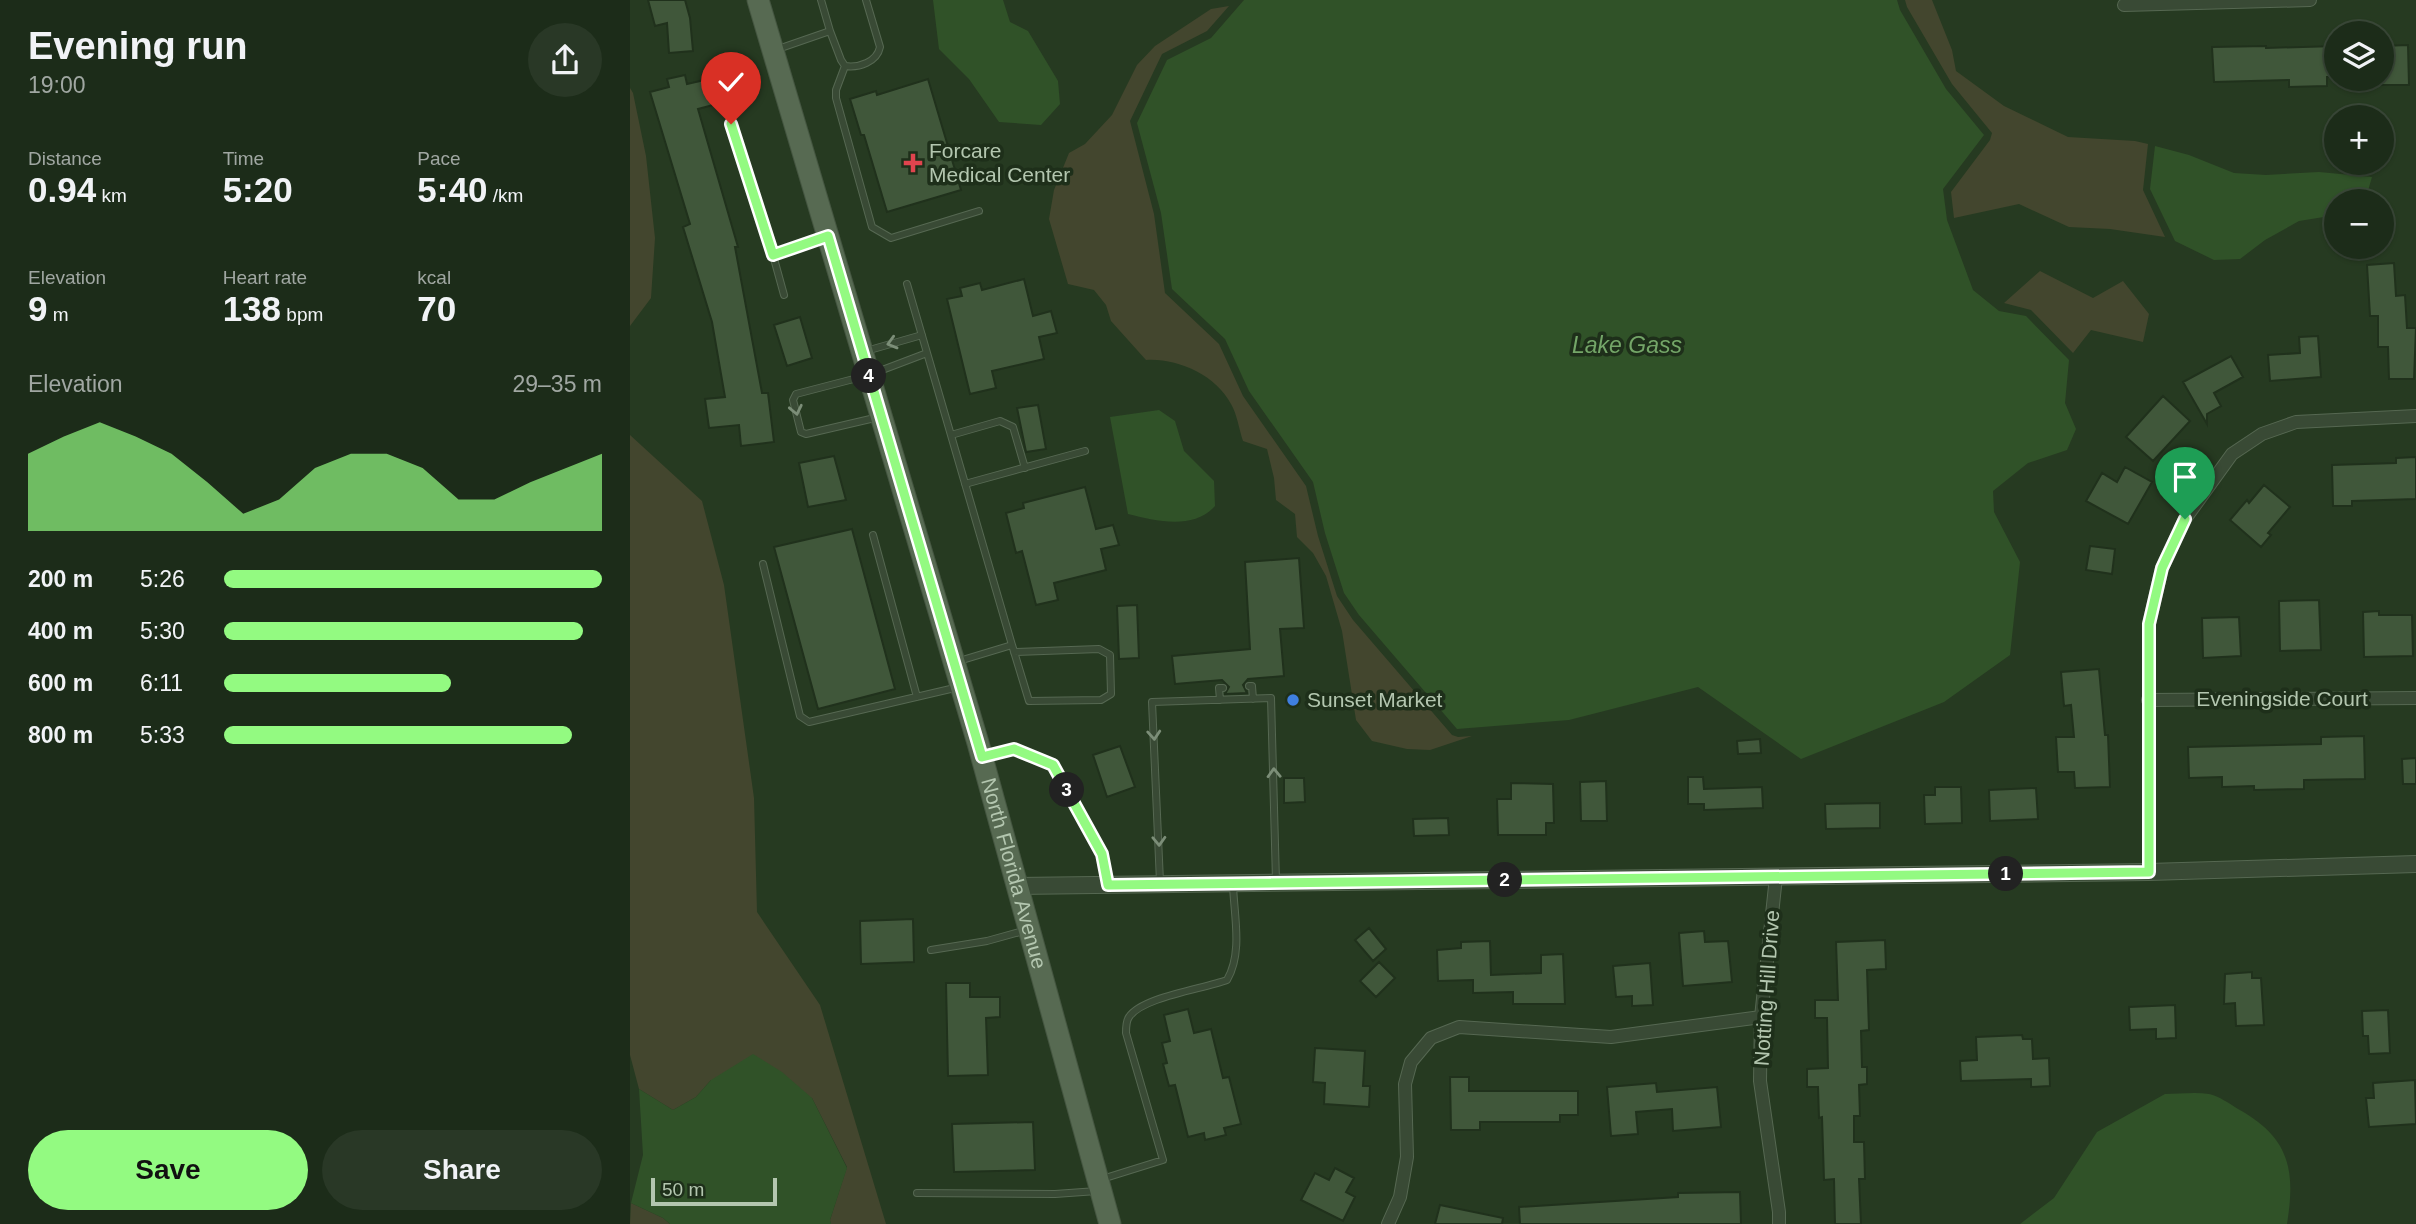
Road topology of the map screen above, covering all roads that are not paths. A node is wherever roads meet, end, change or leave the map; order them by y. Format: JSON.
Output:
{"nodes":[{"id":1,"x":758,"y":0,"type":"edge"},
{"id":2,"x":821,"y":0,"type":"edge"},
{"id":3,"x":866,"y":0,"type":"edge"},
{"id":4,"x":2311,"y":0,"type":"edge"},
{"id":5,"x":2124,"y":5,"type":"dead end"},
{"id":6,"x":830,"y":31,"type":"junction"},
{"id":7,"x":773,"y":51,"type":"junction"},
{"id":8,"x":845,"y":66,"type":"junction"},
{"id":9,"x":731,"y":124,"type":"dead end"},
{"id":10,"x":979,"y":211,"type":"dead end"},
{"id":11,"x":828,"y":236,"type":"junction"},
{"id":12,"x":773,"y":255,"type":"junction"},
{"id":13,"x":907,"y":284,"type":"dead end"},
{"id":14,"x":785,"y":295,"type":"dead end"},
{"id":15,"x":922,"y":335,"type":"junction"},
{"id":16,"x":862,"y":352,"type":"junction"},
{"id":17,"x":927,"y":353,"type":"junction"},
{"id":18,"x":869,"y":375,"type":"junction"},
{"id":19,"x":881,"y":416,"type":"junction"},
{"id":20,"x":2416,"y":416,"type":"edge"},
{"id":21,"x":951,"y":435,"type":"junction"},
{"id":22,"x":1085,"y":451,"type":"dead end"},
{"id":23,"x":1025,"y":467,"type":"junction"},
{"id":24,"x":965,"y":484,"type":"junction"},
{"id":25,"x":873,"y":535,"type":"dead end"},
{"id":26,"x":763,"y":564,"type":"dead end"},
{"id":27,"x":1013,"y":649,"type":"junction"},
{"id":28,"x":954,"y":662,"type":"junction"},
{"id":29,"x":961,"y":686,"type":"junction"},
{"id":30,"x":1249,"y":686,"type":"dead end"},
{"id":31,"x":1223,"y":688,"type":"dead end"},
{"id":32,"x":917,"y":697,"type":"junction"},
{"id":33,"x":2416,"y":698,"type":"edge"},
{"id":34,"x":1253,"y":699,"type":"junction"},
{"id":35,"x":1220,"y":700,"type":"junction"},
{"id":36,"x":2148,"y":700,"type":"junction"},
{"id":37,"x":982,"y":757,"type":"junction"},
{"id":38,"x":2416,"y":864,"type":"edge"},
{"id":39,"x":2149,"y":872,"type":"junction"},
{"id":40,"x":1776,"y":877,"type":"junction"},
{"id":41,"x":1233,"y":883,"type":"junction"},
{"id":42,"x":1276,"y":883,"type":"junction"},
{"id":43,"x":1160,"y":884,"type":"junction"},
{"id":44,"x":1108,"y":885,"type":"junction"},
{"id":45,"x":1017,"y":886,"type":"junction"},
{"id":46,"x":1029,"y":930,"type":"junction"},
{"id":47,"x":931,"y":950,"type":"dead end"},
{"id":48,"x":1761,"y":1017,"type":"junction"},
{"id":49,"x":1101,"y":1185,"type":"junction"},
{"id":50,"x":917,"y":1193,"type":"dead end"},
{"id":51,"x":1110,"y":1224,"type":"edge"},
{"id":52,"x":1388,"y":1224,"type":"edge"},
{"id":53,"x":1779,"y":1224,"type":"edge"}],
"edges":[{"from":1,"to":7,"type":"main road","name":"North Florida Avenue"},
{"from":2,"to":6,"type":"lane"},
{"from":3,"to":8,"type":"lane"},
{"from":4,"to":5,"type":"street"},
{"from":6,"to":7,"type":"lane"},
{"from":6,"to":8,"type":"lane"},
{"from":7,"to":11,"type":"main road","name":"North Florida Avenue"},
{"from":8,"to":10,"type":"lane"},
{"from":9,"to":12,"type":"lane"},
{"from":11,"to":12,"type":"lane"},
{"from":11,"to":16,"type":"main road","name":"North Florida Avenue"},
{"from":12,"to":14,"type":"lane"},
{"from":13,"to":15,"type":"lane"},
{"from":15,"to":16,"type":"lane","one_way":true},
{"from":15,"to":17,"type":"lane"},
{"from":16,"to":18,"type":"main road","name":"North Florida Avenue"},
{"from":17,"to":18,"type":"lane"},
{"from":17,"to":21,"type":"lane"},
{"from":18,"to":19,"type":"main road","name":"North Florida Avenue"},
{"from":18,"to":19,"type":"lane","one_way":true},
{"from":19,"to":28,"type":"main road","name":"North Florida Avenue"},
{"from":20,"to":36,"type":"street"},
{"from":21,"to":23,"type":"lane"},
{"from":21,"to":24,"type":"lane"},
{"from":22,"to":23,"type":"lane"},
{"from":23,"to":24,"type":"lane"},
{"from":24,"to":27,"type":"lane"},
{"from":25,"to":32,"type":"lane"},
{"from":26,"to":32,"type":"lane"},
{"from":27,"to":27,"type":"lane"},
{"from":27,"to":28,"type":"lane"},
{"from":28,"to":29,"type":"main road","name":"North Florida Avenue"},
{"from":29,"to":32,"type":"lane"},
{"from":29,"to":37,"type":"main road","name":"North Florida Avenue"},
{"from":30,"to":34,"type":"lane"},
{"from":31,"to":35,"type":"lane"},
{"from":33,"to":36,"type":"street","name":"Eveningside Court"},
{"from":34,"to":35,"type":"lane"},
{"from":42,"to":34,"type":"lane","one_way":true},
{"from":35,"to":43,"type":"lane","one_way":true},
{"from":36,"to":39,"type":"street"},
{"from":37,"to":44,"type":"lane"},
{"from":37,"to":45,"type":"main road","name":"North Florida Avenue"},
{"from":38,"to":39,"type":"street"},
{"from":39,"to":40,"type":"street"},
{"from":40,"to":42,"type":"street"},
{"from":40,"to":48,"type":"street","name":"Notting Hill Drive"},
{"from":41,"to":42,"type":"street"},
{"from":41,"to":43,"type":"street"},
{"from":41,"to":49,"type":"lane"},
{"from":43,"to":44,"type":"street"},
{"from":44,"to":45,"type":"street"},
{"from":45,"to":46,"type":"main road","name":"North Florida Avenue"},
{"from":46,"to":47,"type":"lane"},
{"from":46,"to":49,"type":"main road","name":"North Florida Avenue"},
{"from":48,"to":52,"type":"street"},
{"from":48,"to":53,"type":"street","name":"Notting Hill Drive"},
{"from":49,"to":50,"type":"lane"},
{"from":49,"to":51,"type":"main road","name":"North Florida Avenue"}]}
